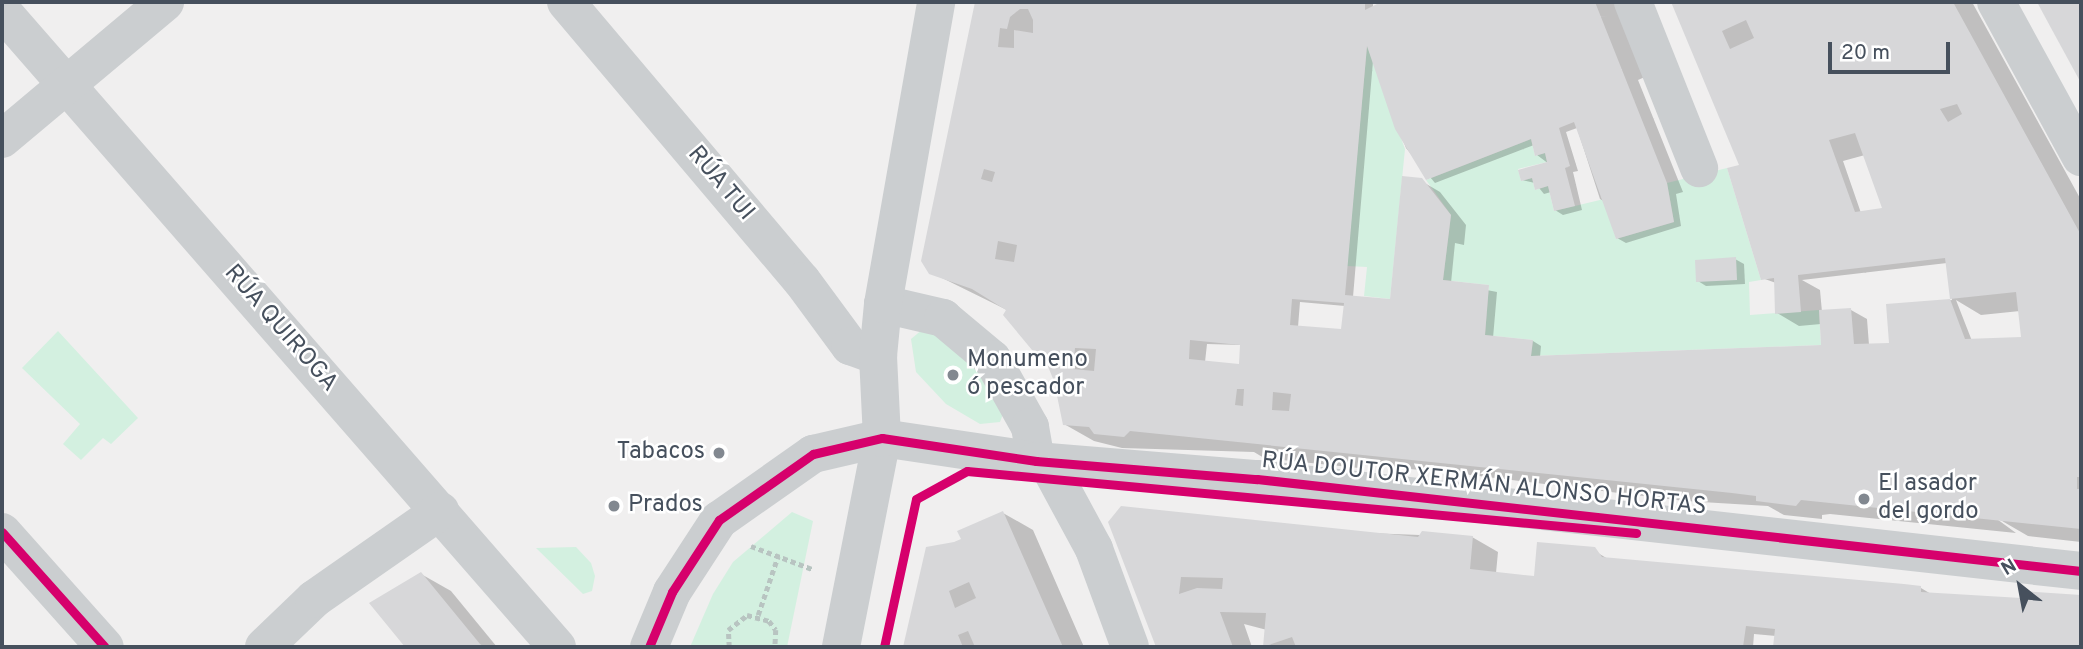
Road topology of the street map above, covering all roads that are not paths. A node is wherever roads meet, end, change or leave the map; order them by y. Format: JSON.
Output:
{"nodes":[{"id":1,"x":165,"y":2,"type":"edge"},
{"id":2,"x":566,"y":2,"type":"edge"},
{"id":3,"x":936,"y":2,"type":"edge"},
{"id":4,"x":1633,"y":2,"type":"edge"},
{"id":5,"x":1996,"y":2,"type":"edge"},
{"id":6,"x":2,"y":11,"type":"edge"},
{"id":7,"x":67,"y":85,"type":"junction"},
{"id":8,"x":2,"y":139,"type":"edge"},
{"id":9,"x":2080,"y":150,"type":"edge"},
{"id":10,"x":1699,"y":168,"type":"dead end"},
{"id":11,"x":883,"y":304,"type":"junction"},
{"id":12,"x":878,"y":356,"type":"junction"},
{"id":13,"x":882,"y":438,"type":"junction"},
{"id":14,"x":1041,"y":461,"type":"junction"},
{"id":15,"x":440,"y":511,"type":"junction"},
{"id":16,"x":2,"y":532,"type":"edge"},
{"id":17,"x":2081,"y":571,"type":"edge"},
{"id":18,"x":105,"y":647,"type":"edge"},
{"id":19,"x":264,"y":647,"type":"edge"},
{"id":20,"x":558,"y":647,"type":"edge"},
{"id":21,"x":649,"y":647,"type":"edge"},
{"id":22,"x":841,"y":647,"type":"edge"},
{"id":23,"x":1130,"y":647,"type":"edge"}],
"edges":[{"from":1,"to":7,"type":"street"},
{"from":2,"to":12,"type":"street","name":"RÚA TUI"},
{"from":3,"to":11,"type":"street"},
{"from":4,"to":10,"type":"street"},
{"from":5,"to":9,"type":"street"},
{"from":6,"to":7,"type":"street","name":"RÚA QUIROGA"},
{"from":7,"to":8,"type":"street"},
{"from":7,"to":15,"type":"street","name":"RÚA QUIROGA"},
{"from":11,"to":12,"type":"street"},
{"from":11,"to":14,"type":"street"},
{"from":12,"to":13,"type":"street"},
{"from":13,"to":14,"type":"street","name":"RÚA DOUTOR XERMÁN ALONSO HORTAS"},
{"from":13,"to":21,"type":"street"},
{"from":13,"to":22,"type":"street"},
{"from":14,"to":17,"type":"street","name":"RÚA DOUTOR XERMÁN ALONSO HORTAS"},
{"from":14,"to":23,"type":"street"},
{"from":15,"to":19,"type":"street"},
{"from":15,"to":20,"type":"street","name":"RÚA QUIROGA"},
{"from":16,"to":18,"type":"street"}]}
